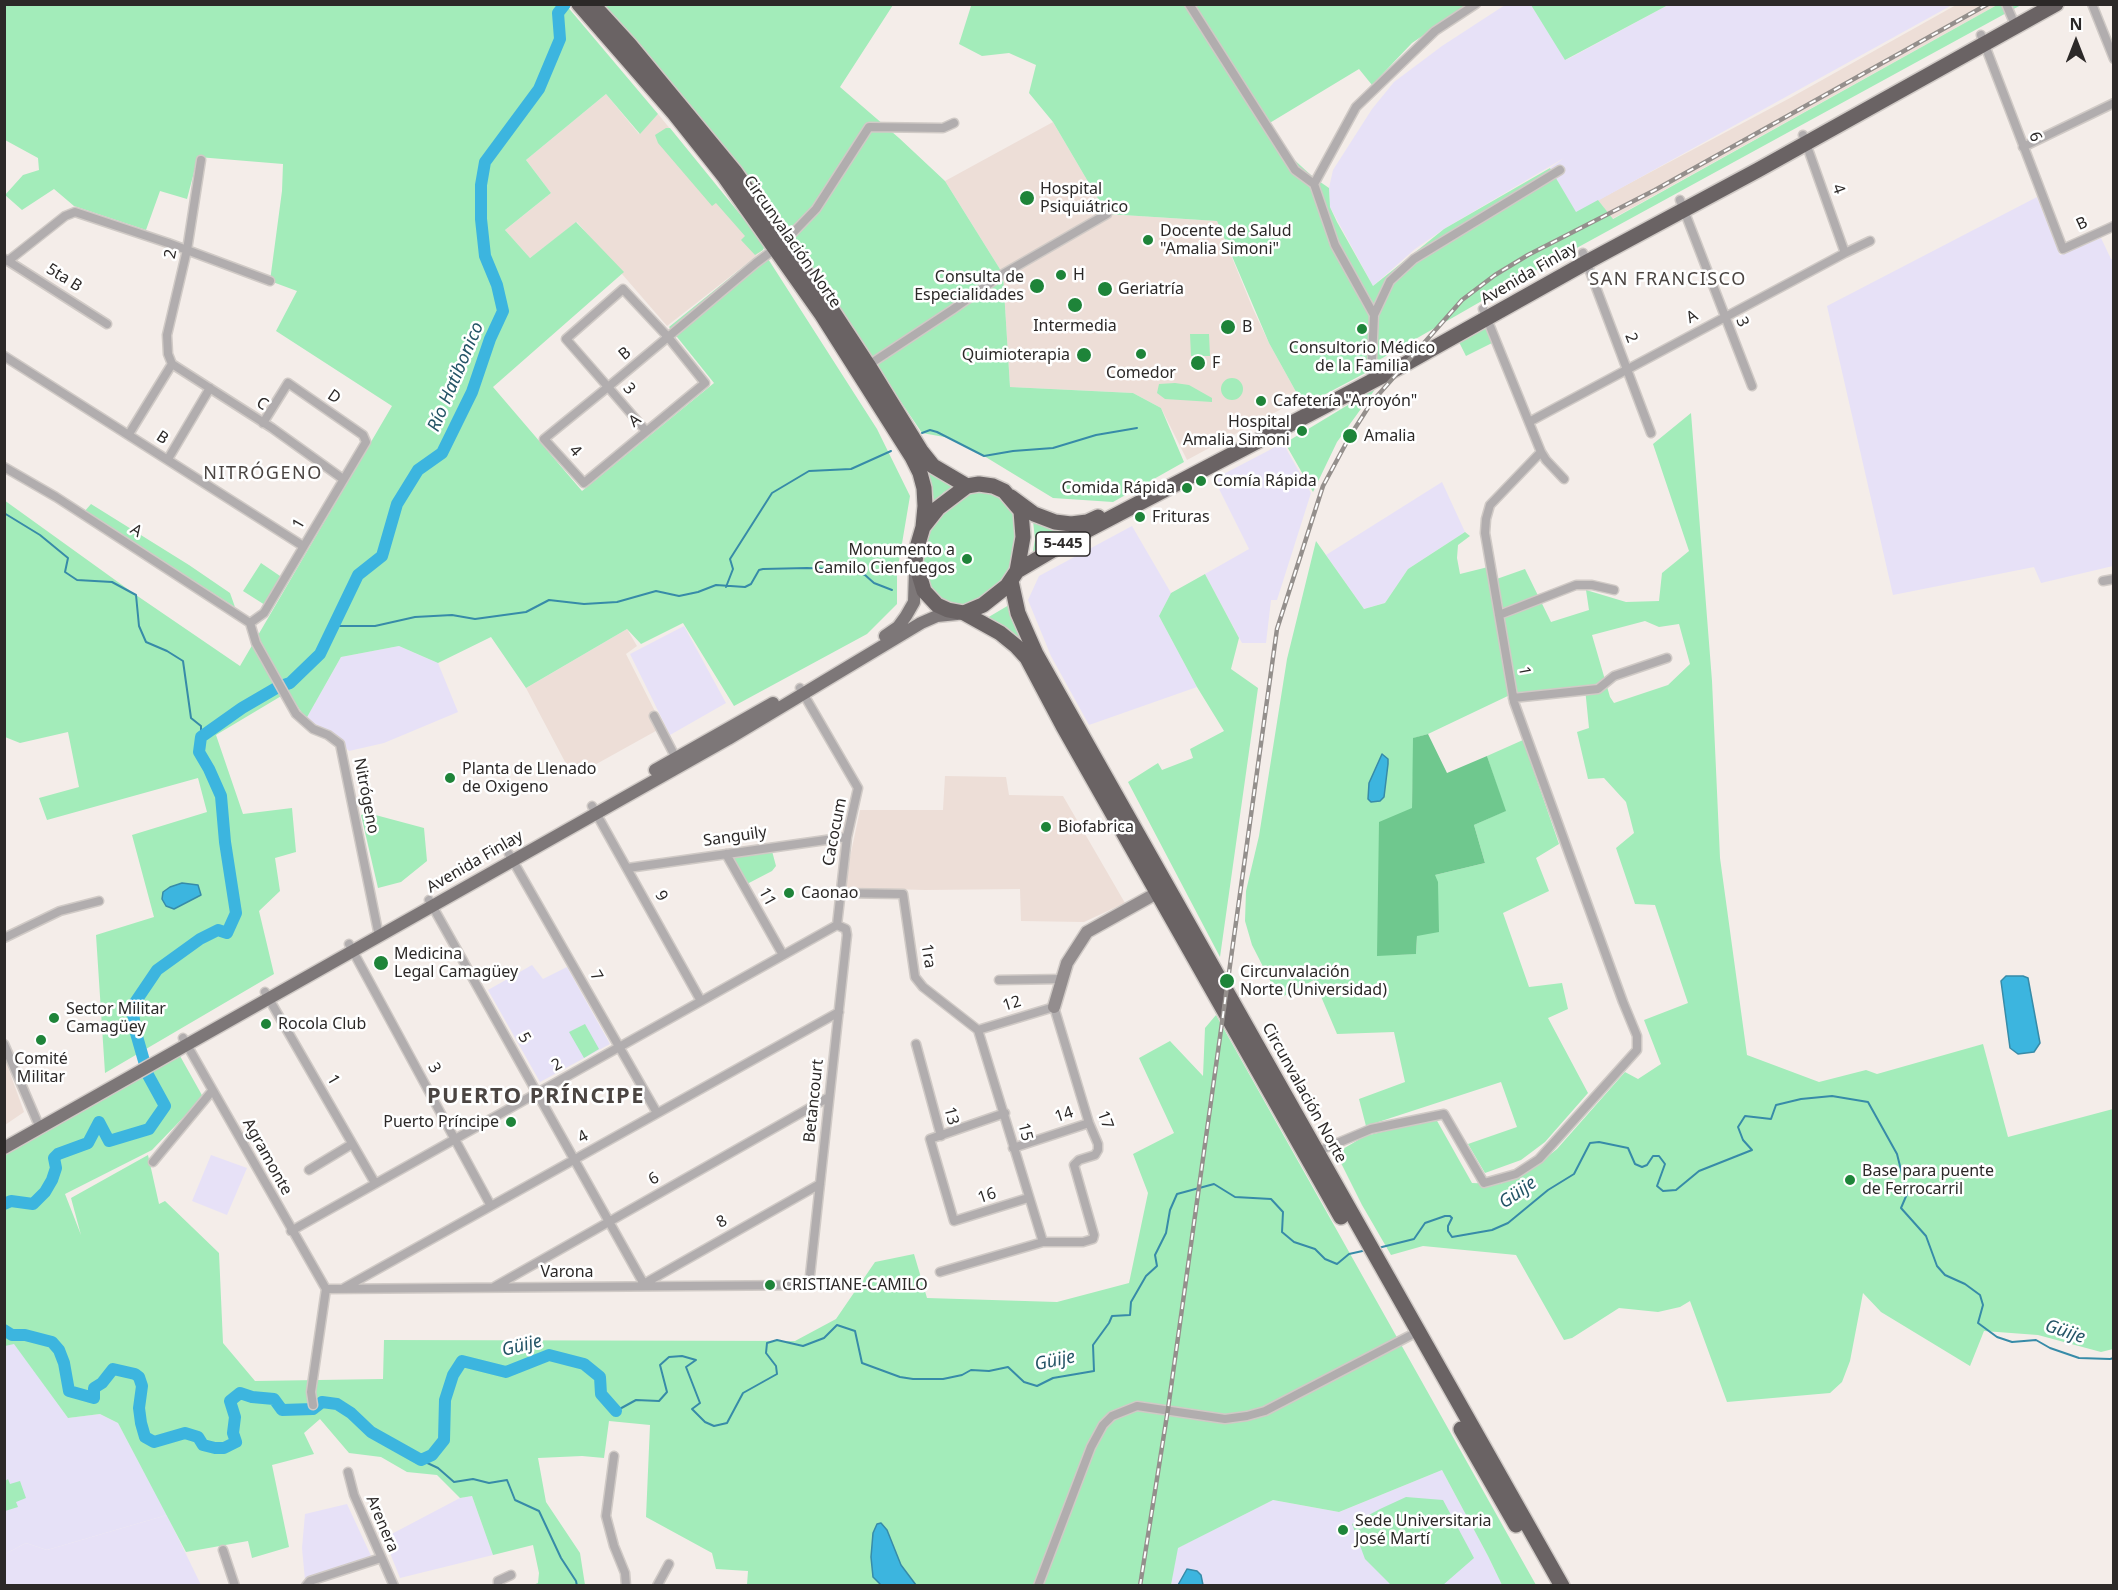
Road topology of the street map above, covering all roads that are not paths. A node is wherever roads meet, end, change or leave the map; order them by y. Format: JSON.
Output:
{"nodes":[{"id":1,"x":1189,"y":4,"type":"edge"},
{"id":2,"x":1476,"y":4,"type":"edge"},
{"id":3,"x":2036,"y":4,"type":"edge"},
{"id":4,"x":2056,"y":4,"type":"edge"},
{"id":5,"x":2092,"y":4,"type":"edge"},
{"id":6,"x":585,"y":6,"type":"edge"},
{"id":7,"x":2012,"y":16,"type":"edge"},
{"id":8,"x":1982,"y":40,"type":"junction"},
{"id":9,"x":2114,"y":59,"type":"edge"},
{"id":10,"x":2114,"y":103,"type":"edge"},
{"id":11,"x":954,"y":123,"type":"dead end"},
{"id":12,"x":1804,"y":139,"type":"junction"},
{"id":13,"x":2023,"y":147,"type":"junction"},
{"id":14,"x":201,"y":160,"type":"dead end"},
{"id":15,"x":1560,"y":170,"type":"dead end"},
{"id":16,"x":1314,"y":184,"type":"junction"},
{"id":17,"x":1682,"y":205,"type":"junction"},
{"id":18,"x":1107,"y":214,"type":"dead end"},
{"id":19,"x":2114,"y":226,"type":"edge"},
{"id":20,"x":1870,"y":241,"type":"dead end"},
{"id":21,"x":780,"y":245,"type":"junction"},
{"id":22,"x":2063,"y":249,"type":"joint"},
{"id":23,"x":187,"y":250,"type":"junction"},
{"id":24,"x":1845,"y":253,"type":"junction"},
{"id":25,"x":1585,"y":258,"type":"junction"},
{"id":26,"x":6,"y":259,"type":"edge"},
{"id":27,"x":270,"y":281,"type":"dead end"},
{"id":28,"x":1485,"y":314,"type":"junction"},
{"id":29,"x":1374,"y":315,"type":"junction"},
{"id":30,"x":1724,"y":317,"type":"junction"},
{"id":31,"x":107,"y":324,"type":"dead end"},
{"id":32,"x":668,"y":337,"type":"junction"},
{"id":33,"x":4,"y":356,"type":"edge"},
{"id":34,"x":172,"y":363,"type":"junction"},
{"id":35,"x":863,"y":368,"type":"junction"},
{"id":36,"x":1627,"y":369,"type":"junction"},
{"id":37,"x":1371,"y":375,"type":"junction"},
{"id":38,"x":1752,"y":386,"type":"dead end"},
{"id":39,"x":608,"y":387,"type":"junction"},
{"id":40,"x":210,"y":388,"type":"junction"},
{"id":41,"x":1529,"y":422,"type":"junction"},
{"id":42,"x":262,"y":423,"type":"junction"},
{"id":43,"x":646,"y":431,"type":"junction"},
{"id":44,"x":1651,"y":433,"type":"dead end"},
{"id":45,"x":129,"y":434,"type":"junction"},
{"id":46,"x":363,"y":435,"type":"joint"},
{"id":47,"x":544,"y":439,"type":"joint"},
{"id":48,"x":1541,"y":452,"type":"junction"},
{"id":49,"x":168,"y":459,"type":"junction"},
{"id":50,"x":4,"y":466,"type":"edge"},
{"id":51,"x":343,"y":479,"type":"junction"},
{"id":52,"x":1564,"y":479,"type":"dead end"},
{"id":53,"x":584,"y":483,"type":"joint"},
{"id":54,"x":967,"y":486,"type":"junction"},
{"id":55,"x":1011,"y":497,"type":"junction"},
{"id":56,"x":923,"y":527,"type":"junction"},
{"id":57,"x":303,"y":546,"type":"junction"},
{"id":58,"x":915,"y":561,"type":"junction"},
{"id":59,"x":1014,"y":576,"type":"junction"},
{"id":60,"x":2114,"y":579,"type":"edge"},
{"id":61,"x":2103,"y":580,"type":"dead end"},
{"id":62,"x":1614,"y":590,"type":"dead end"},
{"id":63,"x":964,"y":613,"type":"junction"},
{"id":64,"x":1499,"y":615,"type":"junction"},
{"id":65,"x":250,"y":623,"type":"junction"},
{"id":66,"x":1667,"y":658,"type":"dead end"},
{"id":67,"x":802,"y":691,"type":"junction"},
{"id":68,"x":1513,"y":698,"type":"junction"},
{"id":69,"x":654,"y":716,"type":"dead end"},
{"id":70,"x":677,"y":761,"type":"junction"},
{"id":71,"x":594,"y":810,"type":"junction"},
{"id":72,"x":847,"y":837,"type":"junction"},
{"id":73,"x":726,"y":854,"type":"junction"},
{"id":74,"x":511,"y":857,"type":"junction"},
{"id":75,"x":628,"y":868,"type":"junction"},
{"id":76,"x":1162,"y":890,"type":"junction"},
{"id":77,"x":840,"y":893,"type":"junction"},
{"id":78,"x":99,"y":901,"type":"dead end"},
{"id":79,"x":431,"y":903,"type":"junction"},
{"id":80,"x":837,"y":925,"type":"junction"},
{"id":81,"x":378,"y":932,"type":"junction"},
{"id":82,"x":4,"y":938,"type":"edge"},
{"id":83,"x":351,"y":948,"type":"junction"},
{"id":84,"x":783,"y":955,"type":"junction"},
{"id":85,"x":1062,"y":979,"type":"junction"},
{"id":86,"x":999,"y":980,"type":"dead end"},
{"id":87,"x":267,"y":995,"type":"junction"},
{"id":88,"x":701,"y":1001,"type":"junction"},
{"id":89,"x":1054,"y":1007,"type":"junction"},
{"id":90,"x":839,"y":1011,"type":"junction"},
{"id":91,"x":978,"y":1030,"type":"junction"},
{"id":92,"x":185,"y":1041,"type":"junction"},
{"id":93,"x":4,"y":1044,"type":"edge"},
{"id":94,"x":916,"y":1044,"type":"dead end"},
{"id":95,"x":620,"y":1047,"type":"junction"},
{"id":96,"x":213,"y":1091,"type":"junction"},
{"id":97,"x":537,"y":1092,"type":"junction"},
{"id":98,"x":830,"y":1097,"type":"junction"},
{"id":99,"x":657,"y":1113,"type":"junction"},
{"id":100,"x":1005,"y":1113,"type":"junction"},
{"id":101,"x":1089,"y":1123,"type":"junction"},
{"id":102,"x":38,"y":1124,"type":"junction"},
{"id":103,"x":941,"y":1136,"type":"junction"},
{"id":104,"x":455,"y":1138,"type":"junction"},
{"id":105,"x":4,"y":1140,"type":"edge"},
{"id":106,"x":352,"y":1144,"type":"junction"},
{"id":107,"x":4,"y":1148,"type":"edge"},
{"id":108,"x":1013,"y":1148,"type":"junction"},
{"id":109,"x":1312,"y":1154,"type":"junction"},
{"id":110,"x":575,"y":1159,"type":"junction"},
{"id":111,"x":153,"y":1162,"type":"dead end"},
{"id":112,"x":309,"y":1170,"type":"dead end"},
{"id":113,"x":375,"y":1183,"type":"junction"},
{"id":114,"x":820,"y":1184,"type":"junction"},
{"id":115,"x":1028,"y":1198,"type":"junction"},
{"id":116,"x":491,"y":1206,"type":"junction"},
{"id":117,"x":954,"y":1221,"type":"joint"},
{"id":118,"x":610,"y":1222,"type":"junction"},
{"id":119,"x":291,"y":1231,"type":"junction"},
{"id":120,"x":1043,"y":1242,"type":"junction"},
{"id":121,"x":940,"y":1272,"type":"dead end"},
{"id":122,"x":809,"y":1285,"type":"joint"},
{"id":123,"x":643,"y":1286,"type":"junction"},
{"id":124,"x":494,"y":1288,"type":"junction"},
{"id":125,"x":326,"y":1289,"type":"junction"},
{"id":126,"x":342,"y":1289,"type":"junction"},
{"id":127,"x":1413,"y":1335,"type":"junction"},
{"id":128,"x":313,"y":1405,"type":"dead end"},
{"id":129,"x":614,"y":1456,"type":"dead end"},
{"id":130,"x":348,"y":1472,"type":"dead end"},
{"id":131,"x":223,"y":1550,"type":"dead end"},
{"id":132,"x":381,"y":1558,"type":"junction"},
{"id":133,"x":669,"y":1564,"type":"dead end"},
{"id":134,"x":511,"y":1575,"type":"dead end"},
{"id":135,"x":235,"y":1586,"type":"edge"},
{"id":136,"x":306,"y":1586,"type":"edge"},
{"id":137,"x":394,"y":1586,"type":"edge"},
{"id":138,"x":498,"y":1586,"type":"edge"},
{"id":139,"x":626,"y":1586,"type":"edge"},
{"id":140,"x":657,"y":1586,"type":"edge"},
{"id":141,"x":1038,"y":1586,"type":"edge"},
{"id":142,"x":1550,"y":1586,"type":"edge"},
{"id":143,"x":1562,"y":1586,"type":"edge"}],
"edges":[{"from":1,"to":16,"type":"street"},
{"from":2,"to":16,"type":"street"},
{"from":3,"to":7,"type":"highway","name":"Avenida Finlay","number":"5-445"},
{"from":4,"to":7,"type":"highway","name":"Avenida Finlay","number":"5-445"},
{"from":5,"to":9,"type":"street"},
{"from":6,"to":21,"type":"highway","name":"Circunvalación Norte"},
{"from":7,"to":8,"type":"highway","name":"Avenida Finlay","number":"5-445"},
{"from":8,"to":12,"type":"highway","name":"Avenida Finlay","number":"5-445"},
{"from":8,"to":13,"type":"street","name":"6"},
{"from":10,"to":13,"type":"street"},
{"from":11,"to":21,"type":"street","name":"B"},
{"from":12,"to":17,"type":"highway","name":"Avenida Finlay","number":"5-445"},
{"from":12,"to":24,"type":"street","name":"4"},
{"from":13,"to":22,"type":"street","name":"6"},
{"from":14,"to":23,"type":"street","name":"2"},
{"from":15,"to":29,"type":"street"},
{"from":16,"to":29,"type":"street"},
{"from":17,"to":25,"type":"highway","name":"Avenida Finlay","number":"5-445"},
{"from":17,"to":30,"type":"street","name":"3"},
{"from":18,"to":35,"type":"street"},
{"from":19,"to":22,"type":"street","name":"B"},
{"from":20,"to":24,"type":"street","name":"A"},
{"from":21,"to":32,"type":"street","name":"B"},
{"from":21,"to":35,"type":"highway","name":"Circunvalación Norte"},
{"from":23,"to":26,"type":"street"},
{"from":23,"to":27,"type":"street"},
{"from":23,"to":34,"type":"street","name":"2"},
{"from":24,"to":30,"type":"street","name":"A"},
{"from":25,"to":28,"type":"highway","name":"Avenida Finlay","number":"5-445"},
{"from":25,"to":36,"type":"street","name":"2"},
{"from":26,"to":31,"type":"street","name":"5ta B"},
{"from":28,"to":37,"type":"highway","name":"Avenida Finlay","number":"5-445"},
{"from":28,"to":41,"type":"street"},
{"from":29,"to":37,"type":"street"},
{"from":30,"to":36,"type":"street","name":"A"},
{"from":30,"to":38,"type":"street","name":"3"},
{"from":32,"to":39,"type":"street","name":"B"},
{"from":32,"to":39,"type":"street","name":"3"},
{"from":32,"to":43,"type":"street","name":"A"},
{"from":33,"to":45,"type":"street","name":"B"},
{"from":34,"to":40,"type":"street","name":"C"},
{"from":34,"to":45,"type":"street"},
{"from":35,"to":54,"type":"highway","name":"Circunvalación Norte"},
{"from":35,"to":56,"type":"highway","name":"Circunvalación Norte"},
{"from":36,"to":41,"type":"street","name":"A"},
{"from":36,"to":44,"type":"street","name":"2"},
{"from":37,"to":55,"type":"highway","name":"Avenida Finlay","number":"5-445"},
{"from":37,"to":59,"type":"highway","name":"Avenida Finlay","number":"5-445"},
{"from":39,"to":43,"type":"street","name":"3"},
{"from":39,"to":47,"type":"street","name":"B"},
{"from":40,"to":42,"type":"street","name":"C"},
{"from":40,"to":49,"type":"street"},
{"from":41,"to":48,"type":"street"},
{"from":42,"to":46,"type":"street","name":"D"},
{"from":42,"to":51,"type":"street","name":"C"},
{"from":43,"to":53,"type":"street","name":"A"},
{"from":45,"to":49,"type":"street","name":"B"},
{"from":46,"to":51,"type":"street","name":"1"},
{"from":47,"to":53,"type":"street","name":"4"},
{"from":48,"to":52,"type":"street"},
{"from":48,"to":64,"type":"street","name":"1"},
{"from":49,"to":57,"type":"street","name":"B"},
{"from":50,"to":65,"type":"street","name":"A"},
{"from":51,"to":57,"type":"street","name":"1"},
{"from":54,"to":55,"type":"highway","number":"5-445"},
{"from":54,"to":56,"type":"highway"},
{"from":55,"to":59,"type":"highway","number":"5-445"},
{"from":56,"to":58,"type":"highway"},
{"from":57,"to":65,"type":"street","name":"1"},
{"from":58,"to":63,"type":"highway"},
{"from":58,"to":67,"type":"main road","name":"Avenida Finlay"},
{"from":59,"to":63,"type":"highway","number":"5-445"},
{"from":59,"to":76,"type":"highway","name":"Circunvalación Norte"},
{"from":60,"to":61,"type":"street"},
{"from":62,"to":64,"type":"street"},
{"from":63,"to":67,"type":"main road","name":"Avenida Finlay"},
{"from":63,"to":76,"type":"highway","name":"Circunvalación Norte"},
{"from":64,"to":68,"type":"street","name":"1"},
{"from":65,"to":81,"type":"street","name":"Nitrógeno"},
{"from":66,"to":68,"type":"street"},
{"from":67,"to":70,"type":"main road","name":"Avenida Finlay"},
{"from":67,"to":72,"type":"street","name":"Cacocum"},
{"from":68,"to":109,"type":"street","name":"1"},
{"from":69,"to":70,"type":"street"},
{"from":70,"to":71,"type":"main road","name":"Avenida Finlay"},
{"from":71,"to":74,"type":"main road","name":"Avenida Finlay"},
{"from":71,"to":75,"type":"street","name":"9"},
{"from":72,"to":73,"type":"street","name":"Sanguily"},
{"from":72,"to":77,"type":"street","name":"Cacocum"},
{"from":73,"to":75,"type":"street","name":"Sanguily"},
{"from":73,"to":84,"type":"street","name":"11"},
{"from":74,"to":79,"type":"main road","name":"Avenida Finlay"},
{"from":74,"to":95,"type":"street","name":"7"},
{"from":75,"to":88,"type":"street","name":"9"},
{"from":76,"to":85,"type":"street"},
{"from":76,"to":109,"type":"highway","name":"Circunvalación Norte"},
{"from":77,"to":80,"type":"street","name":"Cacocum"},
{"from":77,"to":91,"type":"street","name":"1ra"},
{"from":78,"to":82,"type":"street"},
{"from":79,"to":81,"type":"main road","name":"Avenida Finlay"},
{"from":79,"to":97,"type":"street","name":"5"},
{"from":80,"to":84,"type":"street","name":"2"},
{"from":80,"to":90,"type":"street","name":"Betancourt"},
{"from":81,"to":83,"type":"main road","name":"Avenida Finlay"},
{"from":83,"to":87,"type":"main road","name":"Avenida Finlay"},
{"from":83,"to":104,"type":"street","name":"3"},
{"from":84,"to":88,"type":"street","name":"2"},
{"from":85,"to":86,"type":"street"},
{"from":85,"to":89,"type":"street"},
{"from":87,"to":92,"type":"main road","name":"Avenida Finlay"},
{"from":87,"to":106,"type":"street","name":"1"},
{"from":88,"to":95,"type":"street","name":"2"},
{"from":89,"to":91,"type":"street","name":"12"},
{"from":89,"to":101,"type":"street","name":"17"},
{"from":90,"to":98,"type":"street","name":"Betancourt"},
{"from":90,"to":99,"type":"street","name":"4"},
{"from":91,"to":100,"type":"street","name":"15"},
{"from":92,"to":96,"type":"street","name":"Agramonte"},
{"from":92,"to":102,"type":"main road","name":"Avenida Finlay"},
{"from":93,"to":102,"type":"street"},
{"from":94,"to":103,"type":"street","name":"13"},
{"from":95,"to":97,"type":"street","name":"2"},
{"from":95,"to":99,"type":"street","name":"7"},
{"from":96,"to":111,"type":"street"},
{"from":96,"to":119,"type":"street","name":"Agramonte"},
{"from":97,"to":104,"type":"street","name":"2"},
{"from":97,"to":110,"type":"street","name":"5"},
{"from":98,"to":114,"type":"street","name":"Betancourt"},
{"from":98,"to":118,"type":"street","name":"6"},
{"from":99,"to":110,"type":"street","name":"4"},
{"from":100,"to":103,"type":"street"},
{"from":100,"to":108,"type":"street","name":"15"},
{"from":101,"to":108,"type":"street","name":"14"},
{"from":101,"to":120,"type":"street","name":"17"},
{"from":102,"to":105,"type":"main road","name":"Avenida Finlay"},
{"from":102,"to":107,"type":"main road","name":"Avenida Finlay"},
{"from":103,"to":117,"type":"street","name":"13"},
{"from":104,"to":113,"type":"street","name":"2"},
{"from":104,"to":116,"type":"street","name":"3"},
{"from":106,"to":112,"type":"street"},
{"from":106,"to":113,"type":"street","name":"1"},
{"from":108,"to":115,"type":"street","name":"15"},
{"from":109,"to":127,"type":"highway","name":"Circunvalación Norte"},
{"from":110,"to":116,"type":"street","name":"4"},
{"from":110,"to":118,"type":"street","name":"5"},
{"from":113,"to":119,"type":"street","name":"2"},
{"from":114,"to":122,"type":"street","name":"Betancourt"},
{"from":114,"to":123,"type":"street","name":"8"},
{"from":115,"to":117,"type":"street","name":"16"},
{"from":115,"to":120,"type":"street","name":"15"},
{"from":116,"to":126,"type":"street","name":"4"},
{"from":118,"to":123,"type":"street","name":"5"},
{"from":118,"to":124,"type":"street","name":"6"},
{"from":119,"to":125,"type":"street","name":"Agramonte"},
{"from":120,"to":121,"type":"street"},
{"from":122,"to":123,"type":"street","name":"Varona"},
{"from":123,"to":124,"type":"street","name":"Varona"},
{"from":124,"to":126,"type":"street","name":"Varona"},
{"from":125,"to":126,"type":"street","name":"Varona"},
{"from":125,"to":128,"type":"street"},
{"from":127,"to":141,"type":"street"},
{"from":127,"to":142,"type":"highway","name":"Circunvalación Norte"},
{"from":127,"to":143,"type":"highway","name":"Circunvalación Norte"},
{"from":129,"to":139,"type":"street"},
{"from":130,"to":132,"type":"street","name":"Arenera"},
{"from":131,"to":135,"type":"street"},
{"from":132,"to":136,"type":"street"},
{"from":132,"to":137,"type":"street","name":"Arenera"},
{"from":133,"to":140,"type":"street"},
{"from":134,"to":138,"type":"street"}]}
